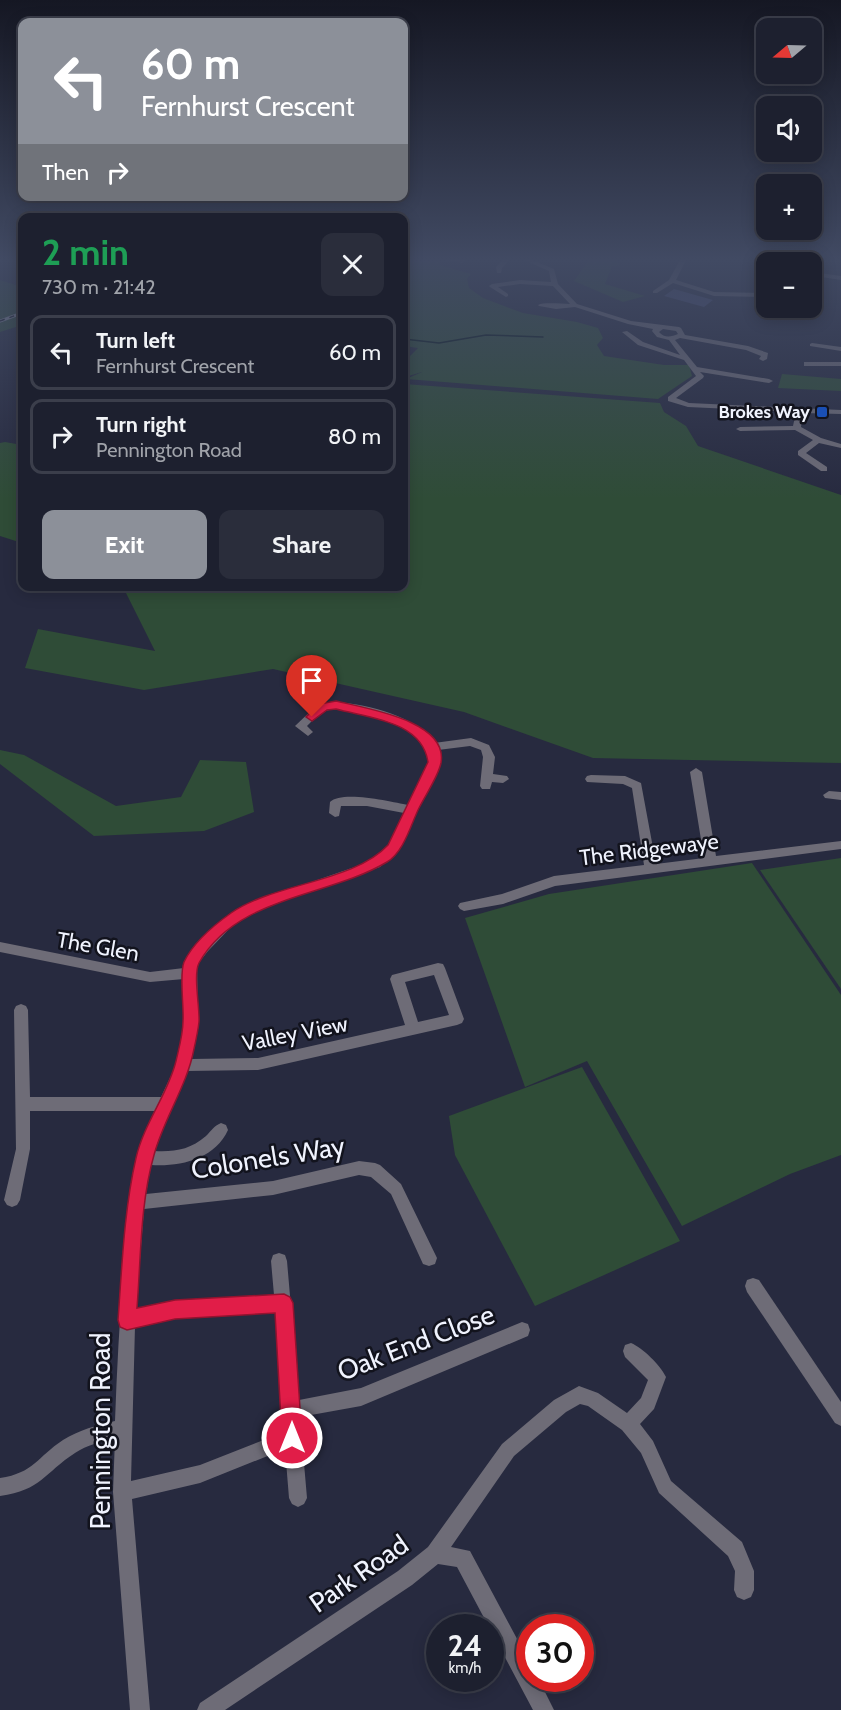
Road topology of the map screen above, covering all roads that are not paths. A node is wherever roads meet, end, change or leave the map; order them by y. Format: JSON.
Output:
{"nodes":[{"id":1,"x":633,"y":340,"type":"edge"},
{"id":2,"x":672,"y":340,"type":"edge"},
{"id":3,"x":698,"y":340,"type":"edge"},
{"id":4,"x":812,"y":345,"type":"dead end"},
{"id":5,"x":841,"y":349,"type":"edge"},
{"id":6,"x":766,"y":355,"type":"dead end"},
{"id":7,"x":687,"y":358,"type":"junction"},
{"id":8,"x":807,"y":364,"type":"dead end"},
{"id":9,"x":841,"y":364,"type":"edge"},
{"id":10,"x":697,"y":369,"type":"junction"},
{"id":11,"x":769,"y":381,"type":"dead end"},
{"id":12,"x":801,"y":410,"type":"junction"},
{"id":13,"x":841,"y":412,"type":"edge"},
{"id":14,"x":797,"y":428,"type":"junction"},
{"id":15,"x":740,"y":429,"type":"dead end"},
{"id":16,"x":818,"y":440,"type":"junction"},
{"id":17,"x":841,"y":446,"type":"edge"},
{"id":18,"x":824,"y":469,"type":"dead end"},
{"id":19,"x":308,"y":732,"type":"dead end"},
{"id":20,"x":432,"y":747,"type":"junction"},
{"id":21,"x":696,"y":772,"type":"dead end"},
{"id":22,"x":591,"y":778,"type":"dead end"},
{"id":23,"x":503,"y":779,"type":"dead end"},
{"id":24,"x":410,"y":810,"type":"junction"},
{"id":25,"x":335,"y":813,"type":"dead end"},
{"id":26,"x":841,"y":845,"type":"edge"},
{"id":27,"x":711,"y":862,"type":"junction"},
{"id":28,"x":651,"y":870,"type":"junction"},
{"id":29,"x":464,"y":906,"type":"dead end"},
{"id":30,"x":0,"y":947,"type":"edge"},
{"id":31,"x":191,"y":973,"type":"junction"},
{"id":32,"x":21,"y":1010,"type":"dead end"},
{"id":33,"x":414,"y":1030,"type":"junction"},
{"id":34,"x":183,"y":1065,"type":"junction"},
{"id":35,"x":24,"y":1104,"type":"junction"},
{"id":36,"x":164,"y":1104,"type":"junction"},
{"id":37,"x":221,"y":1130,"type":"dead end"},
{"id":38,"x":145,"y":1157,"type":"junction"},
{"id":39,"x":12,"y":1200,"type":"dead end"},
{"id":40,"x":137,"y":1202,"type":"junction"},
{"id":41,"x":429,"y":1258,"type":"dead end"},
{"id":42,"x":279,"y":1261,"type":"dead end"},
{"id":43,"x":753,"y":1286,"type":"dead end"},
{"id":44,"x":284,"y":1303,"type":"junction"},
{"id":45,"x":127,"y":1320,"type":"junction"},
{"id":46,"x":522,"y":1330,"type":"dead end"},
{"id":47,"x":631,"y":1351,"type":"dead end"},
{"id":48,"x":292,"y":1410,"type":"junction"},
{"id":49,"x":841,"y":1417,"type":"edge"},
{"id":50,"x":628,"y":1424,"type":"junction"},
{"id":51,"x":123,"y":1428,"type":"junction"},
{"id":52,"x":292,"y":1438,"type":"junction"},
{"id":53,"x":0,"y":1486,"type":"edge"},
{"id":54,"x":122,"y":1492,"type":"junction"},
{"id":55,"x":298,"y":1498,"type":"dead end"},
{"id":56,"x":435,"y":1554,"type":"junction"},
{"id":57,"x":744,"y":1590,"type":"dead end"},
{"id":58,"x":140,"y":1710,"type":"edge"},
{"id":59,"x":207,"y":1710,"type":"edge"},
{"id":60,"x":544,"y":1710,"type":"edge"}],
"edges":[{"from":1,"to":7,"type":"street"},
{"from":2,"to":7,"type":"street"},
{"from":3,"to":6,"type":"street"},
{"from":4,"to":5,"type":"street"},
{"from":7,"to":10,"type":"street"},
{"from":8,"to":9,"type":"street"},
{"from":10,"to":11,"type":"street"},
{"from":10,"to":12,"type":"street"},
{"from":12,"to":13,"type":"street"},
{"from":12,"to":14,"type":"street"},
{"from":14,"to":15,"type":"street"},
{"from":14,"to":16,"type":"street"},
{"from":16,"to":17,"type":"street"},
{"from":16,"to":18,"type":"street"},
{"from":19,"to":20,"type":"street"},
{"from":20,"to":23,"type":"street"},
{"from":20,"to":24,"type":"street","name":"Pennington Road"},
{"from":21,"to":27,"type":"street"},
{"from":22,"to":28,"type":"street"},
{"from":24,"to":25,"type":"street"},
{"from":24,"to":31,"type":"street","name":"Pennington Road"},
{"from":26,"to":27,"type":"street","name":"The Ridgewaye"},
{"from":27,"to":28,"type":"street","name":"The Ridgewaye"},
{"from":28,"to":29,"type":"street","name":"The Ridgewaye"},
{"from":30,"to":31,"type":"street","name":"The Glen"},
{"from":31,"to":34,"type":"street","name":"Pennington Road"},
{"from":32,"to":35,"type":"street"},
{"from":33,"to":33,"type":"street","name":"Valley View"},
{"from":33,"to":34,"type":"street","name":"Valley View"},
{"from":34,"to":36,"type":"street","name":"Pennington Road"},
{"from":35,"to":36,"type":"street"},
{"from":35,"to":39,"type":"street"},
{"from":36,"to":38,"type":"street","name":"Pennington Road"},
{"from":37,"to":38,"type":"street"},
{"from":38,"to":40,"type":"street","name":"Pennington Road"},
{"from":40,"to":41,"type":"street","name":"Colonels Way"},
{"from":40,"to":45,"type":"street","name":"Pennington Road"},
{"from":42,"to":44,"type":"street"},
{"from":43,"to":49,"type":"street"},
{"from":44,"to":45,"type":"street"},
{"from":44,"to":48,"type":"street"},
{"from":45,"to":51,"type":"street","name":"Pennington Road"},
{"from":46,"to":48,"type":"street","name":"Oak End Close"},
{"from":47,"to":50,"type":"street"},
{"from":48,"to":52,"type":"street"},
{"from":50,"to":56,"type":"street"},
{"from":50,"to":57,"type":"street"},
{"from":51,"to":53,"type":"street"},
{"from":51,"to":54,"type":"street","name":"Pennington Road"},
{"from":52,"to":54,"type":"street"},
{"from":52,"to":55,"type":"street"},
{"from":54,"to":58,"type":"street","name":"Pennington Road"},
{"from":56,"to":59,"type":"street","name":"Park Road"},
{"from":56,"to":60,"type":"street","name":"Park Road"}]}
